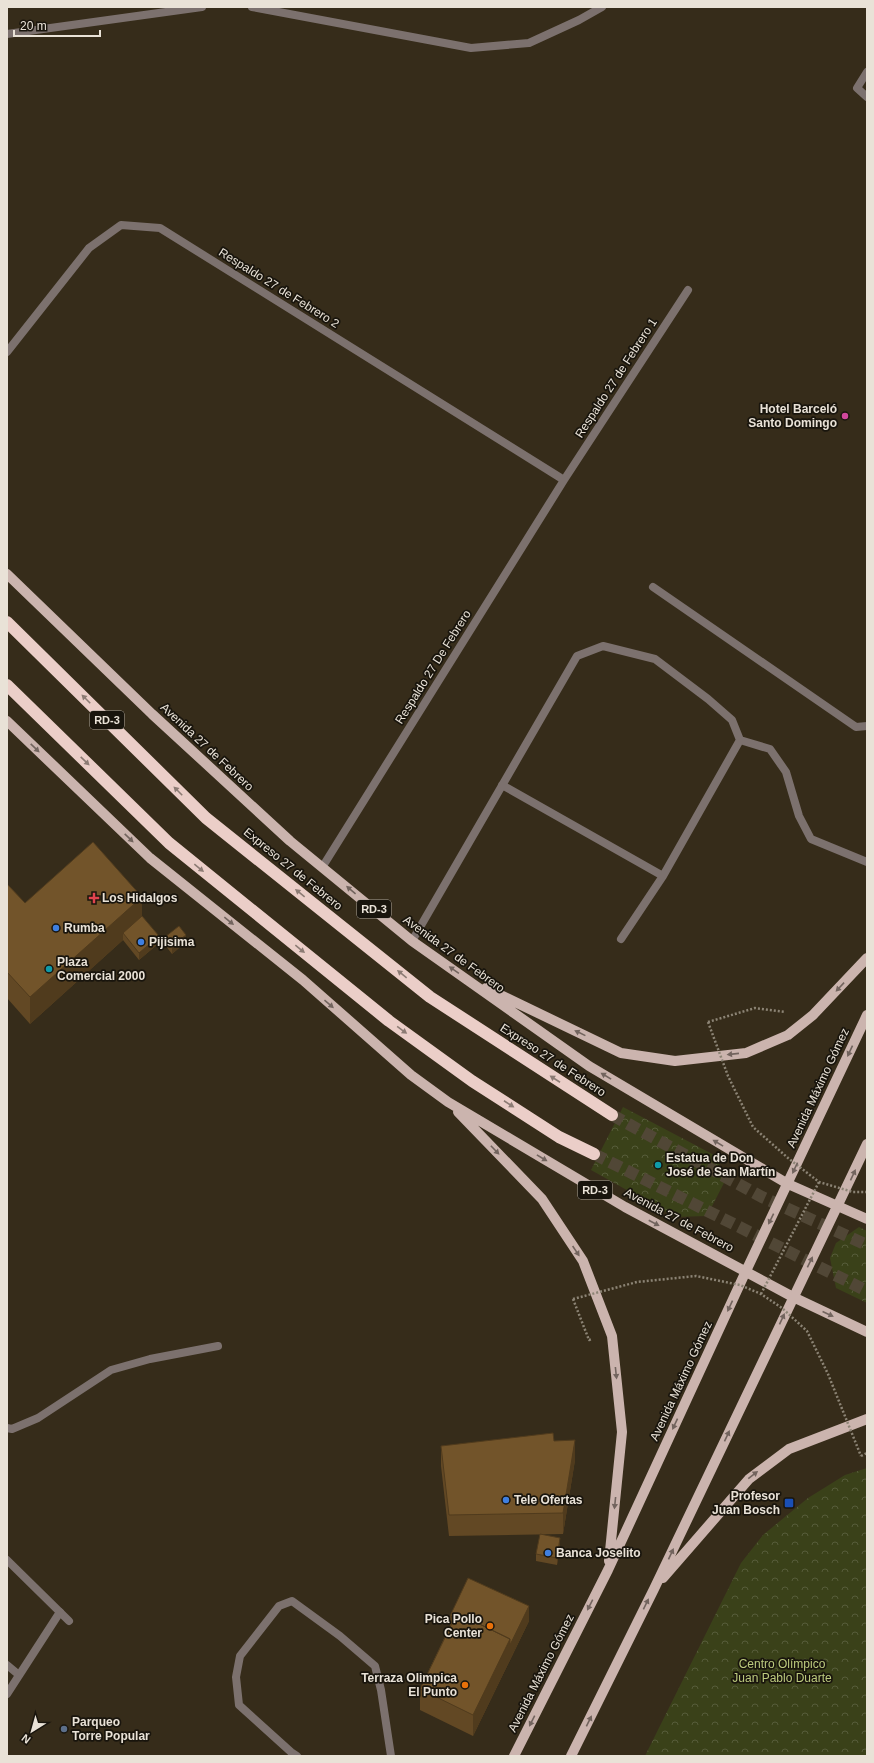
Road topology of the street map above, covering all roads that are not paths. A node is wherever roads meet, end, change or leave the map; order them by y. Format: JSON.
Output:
{"nodes":[{"id":1,"x":202,"y":7,"type":"edge"},
{"id":2,"x":252,"y":7,"type":"edge"},
{"id":3,"x":602,"y":7,"type":"edge"},
{"id":4,"x":7,"y":34,"type":"edge"},
{"id":5,"x":867,"y":72,"type":"edge"},
{"id":6,"x":867,"y":97,"type":"edge"},
{"id":7,"x":688,"y":290,"type":"dead end"},
{"id":8,"x":7,"y":352,"type":"edge"},
{"id":9,"x":564,"y":480,"type":"junction"},
{"id":10,"x":7,"y":574,"type":"edge"},
{"id":11,"x":652,"y":587,"type":"dead end"},
{"id":12,"x":7,"y":622,"type":"edge"},
{"id":13,"x":7,"y":685,"type":"edge"},
{"id":14,"x":7,"y":721,"type":"edge"},
{"id":15,"x":867,"y":726,"type":"edge"},
{"id":16,"x":740,"y":740,"type":"junction"},
{"id":17,"x":502,"y":784,"type":"junction"},
{"id":18,"x":867,"y":862,"type":"edge"},
{"id":19,"x":323,"y":866,"type":"junction"},
{"id":20,"x":663,"y":876,"type":"junction"},
{"id":21,"x":621,"y":939,"type":"dead end"},
{"id":22,"x":412,"y":941,"type":"junction"},
{"id":23,"x":867,"y":958,"type":"edge"},
{"id":24,"x":470,"y":981,"type":"junction"},
{"id":25,"x":867,"y":1015,"type":"edge"},
{"id":26,"x":448,"y":1102,"type":"junction"},
{"id":27,"x":612,"y":1115,"type":"tunnel mouth"},
{"id":28,"x":867,"y":1144,"type":"edge"},
{"id":29,"x":594,"y":1154,"type":"tunnel mouth"},
{"id":30,"x":788,"y":1184,"type":"junction"},
{"id":31,"x":838,"y":1205,"type":"junction"},
{"id":32,"x":867,"y":1219,"type":"edge"},
{"id":33,"x":746,"y":1271,"type":"junction"},
{"id":34,"x":793,"y":1297,"type":"junction"},
{"id":35,"x":867,"y":1332,"type":"edge"},
{"id":36,"x":218,"y":1346,"type":"dead end"},
{"id":37,"x":867,"y":1419,"type":"edge"},
{"id":38,"x":7,"y":1428,"type":"edge"},
{"id":39,"x":7,"y":1560,"type":"edge"},
{"id":40,"x":608,"y":1570,"type":"junction"},
{"id":41,"x":654,"y":1589,"type":"junction"},
{"id":42,"x":60,"y":1612,"type":"junction"},
{"id":43,"x":69,"y":1621,"type":"dead end"},
{"id":44,"x":7,"y":1665,"type":"edge"},
{"id":45,"x":19,"y":1675,"type":"junction"},
{"id":46,"x":7,"y":1694,"type":"edge"},
{"id":47,"x":297,"y":1756,"type":"edge"},
{"id":48,"x":391,"y":1756,"type":"edge"},
{"id":49,"x":514,"y":1756,"type":"edge"},
{"id":50,"x":571,"y":1756,"type":"edge"}],
"edges":[{"from":1,"to":4,"type":"street"},
{"from":2,"to":3,"type":"street"},
{"from":5,"to":6,"type":"street"},
{"from":7,"to":9,"type":"street","name":"Respaldo 27 de Febrero 1"},
{"from":8,"to":9,"type":"street","name":"Respaldo 27 de Febrero 2"},
{"from":9,"to":19,"type":"street","name":"Respaldo 27 De Febrero"},
{"from":10,"to":19,"type":"main road","name":"Avenida 27 de Febrero","number":"RD-3"},
{"from":11,"to":15,"type":"street"},
{"from":27,"to":12,"type":"highway","name":"Expreso 27 de Febrero","number":"RD-3","one_way":true},
{"from":13,"to":29,"type":"highway","one_way":true},
{"from":14,"to":26,"type":"main road","name":"Avenida 27 de Febrero","number":"RD-3","one_way":true},
{"from":16,"to":17,"type":"street"},
{"from":16,"to":18,"type":"street"},
{"from":16,"to":20,"type":"street"},
{"from":17,"to":20,"type":"street"},
{"from":17,"to":22,"type":"street"},
{"from":22,"to":19,"type":"main road","name":"Avenida 27 de Febrero","number":"RD-3","one_way":true},
{"from":20,"to":21,"type":"street"},
{"from":24,"to":22,"type":"main road","name":"Avenida 27 de Febrero","number":"RD-3","one_way":true},
{"from":23,"to":24,"type":"main road","one_way":true},
{"from":30,"to":24,"type":"main road","name":"Avenida 27 de Febrero","number":"RD-3","one_way":true},
{"from":25,"to":30,"type":"main road","name":"Avenida Máximo Gómez","one_way":true},
{"from":26,"to":33,"type":"main road","name":"Avenida 27 de Febrero","number":"RD-3","one_way":true},
{"from":26,"to":40,"type":"main road","one_way":true},
{"from":31,"to":28,"type":"main road","one_way":true},
{"from":30,"to":31,"type":"main road","name":"Avenida 27 de Febrero","number":"RD-3"},
{"from":30,"to":33,"type":"main road","name":"Avenida Máximo Gómez","one_way":true},
{"from":31,"to":32,"type":"main road","name":"Avenida 27 de Febrero","number":"RD-3"},
{"from":34,"to":31,"type":"main road","one_way":true},
{"from":33,"to":34,"type":"main road","name":"Avenida 27 de Febrero","number":"RD-3"},
{"from":33,"to":40,"type":"main road","name":"Avenida Máximo Gómez","one_way":true},
{"from":34,"to":35,"type":"main road","name":"Avenida 27 de Febrero","number":"RD-3","one_way":true},
{"from":41,"to":34,"type":"main road","one_way":true},
{"from":36,"to":38,"type":"street"},
{"from":41,"to":37,"type":"main road","one_way":true},
{"from":39,"to":42,"type":"street"},
{"from":40,"to":49,"type":"main road","name":"Avenida Máximo Gómez","one_way":true},
{"from":50,"to":41,"type":"main road","one_way":true},
{"from":42,"to":43,"type":"street"},
{"from":42,"to":45,"type":"street"},
{"from":44,"to":45,"type":"street"},
{"from":45,"to":46,"type":"street"},
{"from":47,"to":48,"type":"street"}]}
